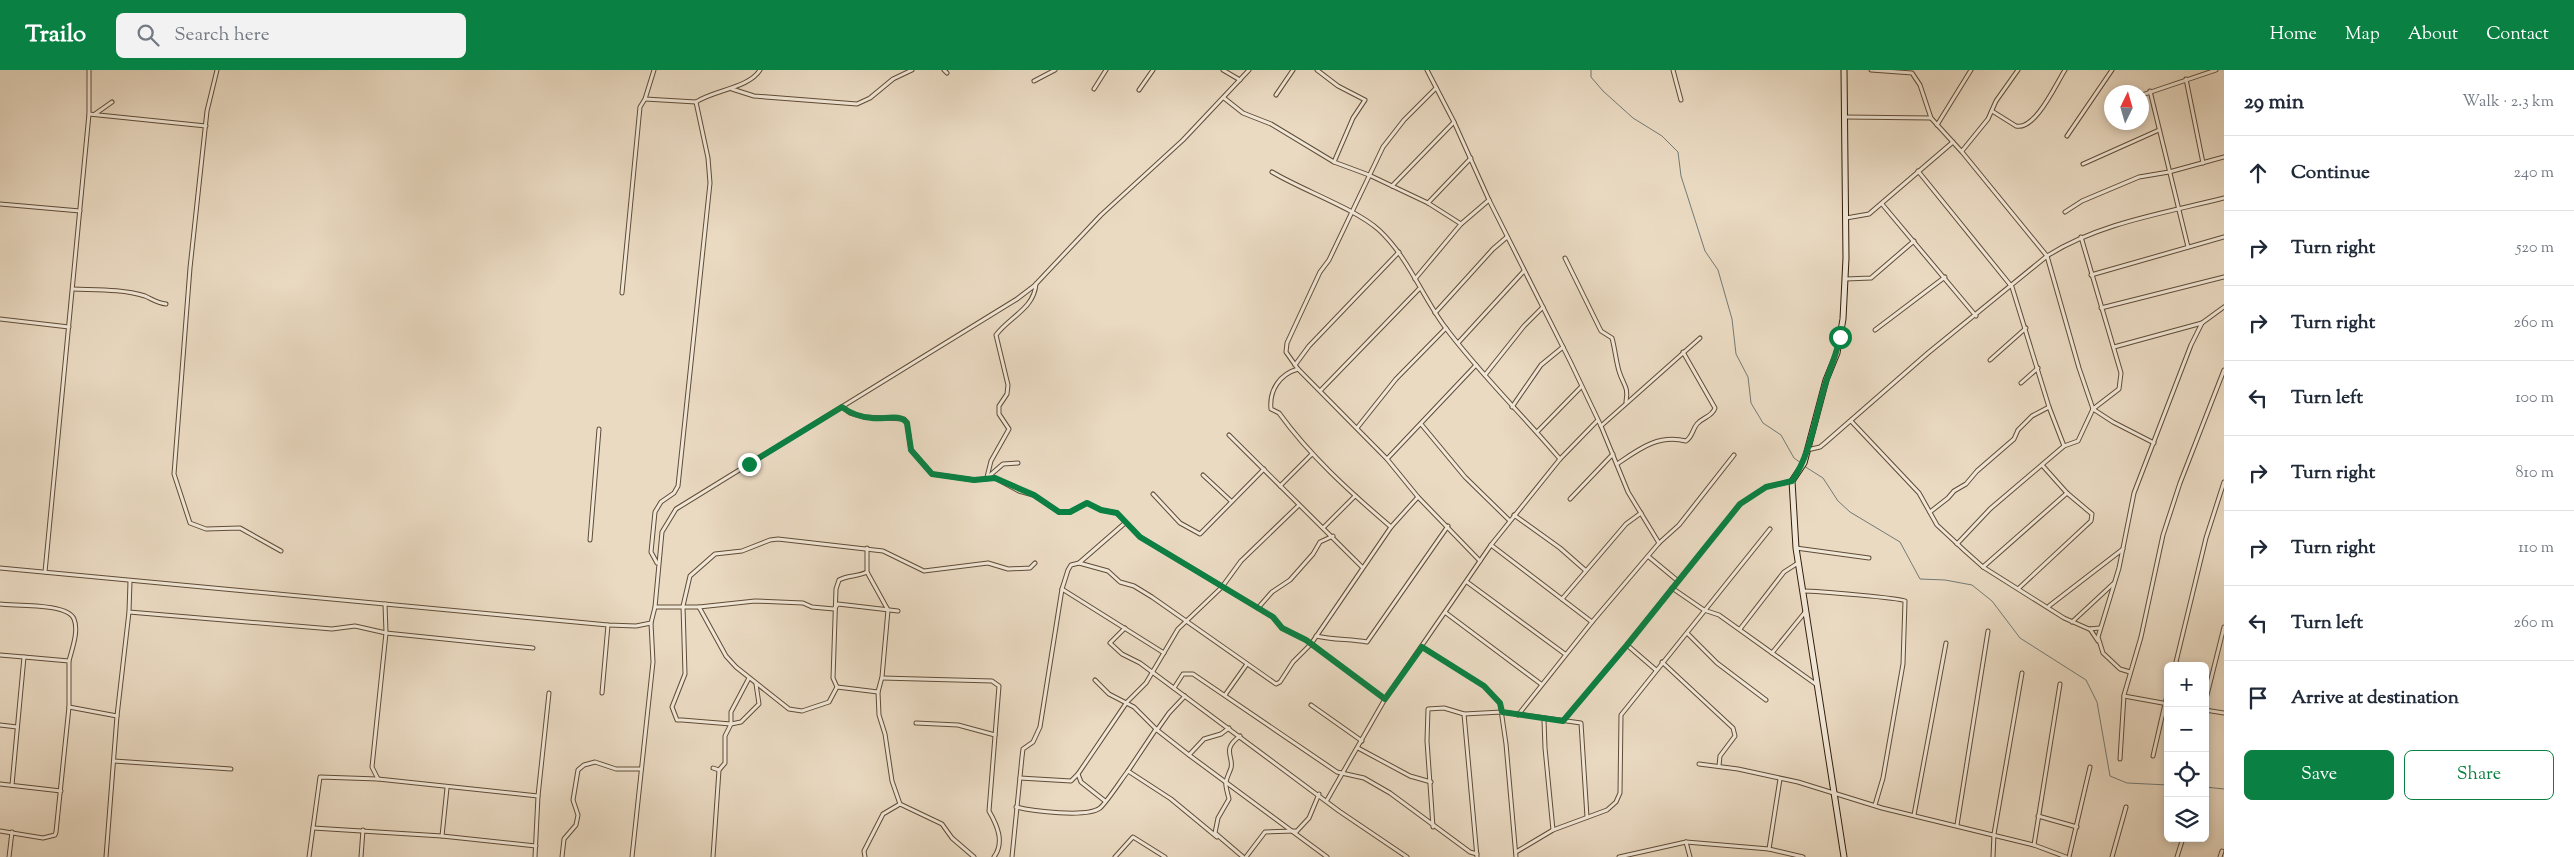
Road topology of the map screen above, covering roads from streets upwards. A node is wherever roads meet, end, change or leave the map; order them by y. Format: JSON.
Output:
{"nodes":[{"id":1,"x":89,"y":70,"type":"edge"},
{"id":2,"x":217,"y":70,"type":"edge"},
{"id":3,"x":654,"y":70,"type":"edge"},
{"id":4,"x":760,"y":70,"type":"edge"},
{"id":5,"x":912,"y":70,"type":"edge"},
{"id":6,"x":1055,"y":70,"type":"edge"},
{"id":7,"x":1106,"y":70,"type":"edge"},
{"id":8,"x":1153,"y":70,"type":"edge"},
{"id":9,"x":1223,"y":70,"type":"edge"},
{"id":10,"x":1249,"y":70,"type":"edge"},
{"id":11,"x":1294,"y":70,"type":"edge"},
{"id":12,"x":1317,"y":70,"type":"edge"},
{"id":13,"x":1427,"y":70,"type":"edge"},
{"id":14,"x":1673,"y":70,"type":"edge"},
{"id":15,"x":1844,"y":70,"type":"edge"},
{"id":16,"x":1871,"y":70,"type":"edge"},
{"id":17,"x":1971,"y":70,"type":"edge"},
{"id":18,"x":2018,"y":70,"type":"edge"},
{"id":19,"x":2065,"y":70,"type":"edge"},
{"id":20,"x":2112,"y":70,"type":"edge"},
{"id":21,"x":2216,"y":70,"type":"edge"},
{"id":22,"x":2186,"y":79,"type":"junction"},
{"id":23,"x":1240,"y":80,"type":"junction"},
{"id":24,"x":1034,"y":81,"type":"dead end"},
{"id":25,"x":1436,"y":88,"type":"junction"},
{"id":26,"x":731,"y":89,"type":"junction"},
{"id":27,"x":1094,"y":89,"type":"dead end"},
{"id":28,"x":1139,"y":90,"type":"dead end"},
{"id":29,"x":2150,"y":91,"type":"joint"},
{"id":30,"x":1276,"y":95,"type":"dead end"},
{"id":31,"x":1224,"y":98,"type":"junction"},
{"id":32,"x":646,"y":99,"type":"junction"},
{"id":33,"x":1681,"y":100,"type":"dead end"},
{"id":34,"x":112,"y":102,"type":"dead end"},
{"id":35,"x":696,"y":102,"type":"junction"},
{"id":36,"x":1992,"y":111,"type":"junction"},
{"id":37,"x":89,"y":114,"type":"junction"},
{"id":38,"x":94,"y":114,"type":"junction"},
{"id":39,"x":1845,"y":117,"type":"junction"},
{"id":40,"x":1931,"y":118,"type":"junction"},
{"id":41,"x":1454,"y":122,"type":"junction"},
{"id":42,"x":1937,"y":125,"type":"junction"},
{"id":43,"x":206,"y":126,"type":"junction"},
{"id":44,"x":2159,"y":130,"type":"junction"},
{"id":45,"x":2067,"y":136,"type":"dead end"},
{"id":46,"x":1953,"y":142,"type":"junction"},
{"id":47,"x":1962,"y":152,"type":"junction"},
{"id":48,"x":2224,"y":157,"type":"edge"},
{"id":49,"x":1471,"y":158,"type":"junction"},
{"id":50,"x":1334,"y":162,"type":"junction"},
{"id":51,"x":2203,"y":163,"type":"junction"},
{"id":52,"x":2083,"y":164,"type":"dead end"},
{"id":53,"x":1918,"y":171,"type":"junction"},
{"id":54,"x":1272,"y":172,"type":"dead end"},
{"id":55,"x":2169,"y":172,"type":"junction"},
{"id":56,"x":1368,"y":175,"type":"junction"},
{"id":57,"x":1392,"y":186,"type":"junction"},
{"id":58,"x":2224,"y":198,"type":"edge"},
{"id":59,"x":1489,"y":200,"type":"junction"},
{"id":60,"x":1428,"y":203,"type":"junction"},
{"id":61,"x":0,"y":204,"type":"edge"},
{"id":62,"x":1882,"y":204,"type":"junction"},
{"id":63,"x":2180,"y":209,"type":"junction"},
{"id":64,"x":80,"y":211,"type":"junction"},
{"id":65,"x":1350,"y":212,"type":"junction"},
{"id":66,"x":2065,"y":212,"type":"dead end"},
{"id":67,"x":1846,"y":218,"type":"junction"},
{"id":68,"x":1461,"y":224,"type":"junction"},
{"id":69,"x":1507,"y":237,"type":"junction"},
{"id":70,"x":2081,"y":237,"type":"junction"},
{"id":71,"x":2224,"y":238,"type":"edge"},
{"id":72,"x":1914,"y":242,"type":"junction"},
{"id":73,"x":2188,"y":247,"type":"junction"},
{"id":74,"x":1399,"y":252,"type":"junction"},
{"id":75,"x":2047,"y":256,"type":"junction"},
{"id":76,"x":1565,"y":258,"type":"dead end"},
{"id":77,"x":1524,"y":271,"type":"junction"},
{"id":78,"x":2091,"y":275,"type":"junction"},
{"id":79,"x":1945,"y":277,"type":"junction"},
{"id":80,"x":2224,"y":277,"type":"edge"},
{"id":81,"x":1415,"y":278,"type":"junction"},
{"id":82,"x":1846,"y":279,"type":"junction"},
{"id":83,"x":1036,"y":283,"type":"junction"},
{"id":84,"x":2012,"y":287,"type":"junction"},
{"id":85,"x":73,"y":289,"type":"junction"},
{"id":86,"x":1419,"y":289,"type":"junction"},
{"id":87,"x":622,"y":293,"type":"dead end"},
{"id":88,"x":166,"y":304,"type":"dead end"},
{"id":89,"x":1543,"y":307,"type":"junction"},
{"id":90,"x":2224,"y":307,"type":"edge"},
{"id":91,"x":2101,"y":308,"type":"junction"},
{"id":92,"x":1435,"y":313,"type":"junction"},
{"id":93,"x":1976,"y":316,"type":"junction"},
{"id":94,"x":0,"y":319,"type":"edge"},
{"id":95,"x":2202,"y":322,"type":"junction"},
{"id":96,"x":69,"y":326,"type":"junction"},
{"id":97,"x":1446,"y":328,"type":"junction"},
{"id":98,"x":2026,"y":328,"type":"junction"},
{"id":99,"x":1875,"y":330,"type":"dead end"},
{"id":100,"x":1700,"y":338,"type":"dead end"},
{"id":101,"x":1458,"y":343,"type":"junction"},
{"id":102,"x":1563,"y":347,"type":"junction"},
{"id":103,"x":2114,"y":347,"type":"junction"},
{"id":104,"x":1683,"y":352,"type":"junction"},
{"id":105,"x":1990,"y":360,"type":"dead end"},
{"id":106,"x":1296,"y":365,"type":"junction"},
{"id":107,"x":1476,"y":366,"type":"junction"},
{"id":108,"x":2038,"y":368,"type":"junction"},
{"id":109,"x":1298,"y":369,"type":"junction"},
{"id":110,"x":2224,"y":370,"type":"edge"},
{"id":111,"x":1485,"y":375,"type":"junction"},
{"id":112,"x":2021,"y":383,"type":"dead end"},
{"id":113,"x":1581,"y":387,"type":"junction"},
{"id":114,"x":1321,"y":390,"type":"junction"},
{"id":115,"x":1626,"y":402,"type":"junction"},
{"id":116,"x":842,"y":407,"type":"junction"},
{"id":117,"x":1511,"y":407,"type":"junction"},
{"id":118,"x":2049,"y":408,"type":"junction"},
{"id":119,"x":2093,"y":409,"type":"junction"},
{"id":120,"x":1597,"y":421,"type":"junction"},
{"id":121,"x":1851,"y":421,"type":"junction"},
{"id":122,"x":1421,"y":424,"type":"junction"},
{"id":123,"x":1601,"y":426,"type":"junction"},
{"id":124,"x":1357,"y":428,"type":"junction"},
{"id":125,"x":599,"y":429,"type":"dead end"},
{"id":126,"x":1537,"y":432,"type":"junction"},
{"id":127,"x":1229,"y":436,"type":"dead end"},
{"id":128,"x":2154,"y":443,"type":"junction"},
{"id":129,"x":2064,"y":446,"type":"junction"},
{"id":130,"x":1807,"y":450,"type":"junction"},
{"id":131,"x":1312,"y":454,"type":"junction"},
{"id":132,"x":1613,"y":454,"type":"junction"},
{"id":133,"x":1734,"y":455,"type":"dead end"},
{"id":134,"x":1388,"y":459,"type":"junction"},
{"id":135,"x":1560,"y":459,"type":"junction"},
{"id":136,"x":1018,"y":463,"type":"dead end"},
{"id":137,"x":1617,"y":464,"type":"junction"},
{"id":138,"x":2042,"y":465,"type":"junction"},
{"id":139,"x":1264,"y":469,"type":"junction"},
{"id":140,"x":1203,"y":474,"type":"dead end"},
{"id":141,"x":987,"y":478,"type":"junction"},
{"id":142,"x":1792,"y":481,"type":"junction"},
{"id":143,"x":2224,"y":482,"type":"edge"},
{"id":144,"x":1280,"y":486,"type":"junction"},
{"id":145,"x":1152,"y":494,"type":"dead end"},
{"id":146,"x":2067,"y":494,"type":"junction"},
{"id":147,"x":1355,"y":496,"type":"junction"},
{"id":148,"x":1418,"y":497,"type":"junction"},
{"id":149,"x":1570,"y":499,"type":"dead end"},
{"id":150,"x":1230,"y":501,"type":"junction"},
{"id":151,"x":1299,"y":505,"type":"junction"},
{"id":152,"x":1930,"y":512,"type":"junction"},
{"id":153,"x":1641,"y":513,"type":"junction"},
{"id":154,"x":1514,"y":515,"type":"junction"},
{"id":155,"x":1509,"y":520,"type":"junction"},
{"id":156,"x":1124,"y":523,"type":"junction"},
{"id":157,"x":1391,"y":526,"type":"junction"},
{"id":158,"x":1448,"y":526,"type":"junction"},
{"id":159,"x":1324,"y":527,"type":"junction"},
{"id":160,"x":1770,"y":529,"type":"dead end"},
{"id":161,"x":1333,"y":536,"type":"junction"},
{"id":162,"x":590,"y":540,"type":"dead end"},
{"id":163,"x":1659,"y":543,"type":"junction"},
{"id":164,"x":1957,"y":544,"type":"junction"},
{"id":165,"x":1490,"y":545,"type":"junction"},
{"id":166,"x":867,"y":548,"type":"junction"},
{"id":167,"x":1796,"y":548,"type":"junction"},
{"id":168,"x":2123,"y":549,"type":"junction"},
{"id":169,"x":281,"y":551,"type":"dead end"},
{"id":170,"x":1649,"y":556,"type":"junction"},
{"id":171,"x":1869,"y":558,"type":"dead end"},
{"id":172,"x":1480,"y":561,"type":"junction"},
{"id":173,"x":1799,"y":562,"type":"junction"},
{"id":174,"x":658,"y":563,"type":"junction"},
{"id":175,"x":1035,"y":563,"type":"dead end"},
{"id":176,"x":1079,"y":563,"type":"junction"},
{"id":177,"x":1362,"y":567,"type":"junction"},
{"id":178,"x":1983,"y":567,"type":"junction"},
{"id":179,"x":0,"y":568,"type":"edge"},
{"id":180,"x":1585,"y":570,"type":"junction"},
{"id":181,"x":45,"y":572,"type":"junction"},
{"id":182,"x":867,"y":572,"type":"junction"},
{"id":183,"x":130,"y":581,"type":"junction"},
{"id":184,"x":1678,"y":581,"type":"junction"},
{"id":185,"x":1466,"y":582,"type":"junction"},
{"id":186,"x":2115,"y":582,"type":"junction"},
{"id":187,"x":1222,"y":587,"type":"junction"},
{"id":188,"x":1672,"y":588,"type":"junction"},
{"id":189,"x":2019,"y":588,"type":"junction"},
{"id":190,"x":1062,"y":589,"type":"junction"},
{"id":191,"x":1803,"y":591,"type":"junction"},
{"id":192,"x":1562,"y":599,"type":"junction"},
{"id":193,"x":0,"y":604,"type":"edge"},
{"id":194,"x":385,"y":604,"type":"junction"},
{"id":195,"x":683,"y":606,"type":"junction"},
{"id":196,"x":2048,"y":606,"type":"junction"},
{"id":197,"x":655,"y":607,"type":"junction"},
{"id":198,"x":699,"y":607,"type":"junction"},
{"id":199,"x":1258,"y":608,"type":"junction"},
{"id":200,"x":834,"y":609,"type":"junction"},
{"id":201,"x":888,"y":610,"type":"junction"},
{"id":202,"x":1704,"y":610,"type":"junction"},
{"id":203,"x":898,"y":611,"type":"dead end"},
{"id":204,"x":1806,"y":611,"type":"junction"},
{"id":205,"x":129,"y":612,"type":"junction"},
{"id":206,"x":1446,"y":613,"type":"junction"},
{"id":207,"x":1187,"y":621,"type":"junction"},
{"id":208,"x":1592,"y":622,"type":"junction"},
{"id":209,"x":2072,"y":622,"type":"junction"},
{"id":210,"x":651,"y":623,"type":"junction"},
{"id":211,"x":608,"y":625,"type":"junction"},
{"id":212,"x":2224,"y":627,"type":"edge"},
{"id":213,"x":1125,"y":628,"type":"junction"},
{"id":214,"x":2100,"y":628,"type":"junction"},
{"id":215,"x":1740,"y":629,"type":"junction"},
{"id":216,"x":2089,"y":629,"type":"junction"},
{"id":217,"x":1988,"y":631,"type":"dead end"},
{"id":218,"x":386,"y":633,"type":"junction"},
{"id":219,"x":1687,"y":633,"type":"junction"},
{"id":220,"x":1316,"y":636,"type":"junction"},
{"id":221,"x":2098,"y":640,"type":"junction"},
{"id":222,"x":1946,"y":643,"type":"dead end"},
{"id":223,"x":1311,"y":644,"type":"junction"},
{"id":224,"x":1627,"y":645,"type":"junction"},
{"id":225,"x":1422,"y":647,"type":"junction"},
{"id":226,"x":533,"y":648,"type":"dead end"},
{"id":227,"x":1164,"y":653,"type":"junction"},
{"id":228,"x":1772,"y":653,"type":"junction"},
{"id":229,"x":1565,"y":654,"type":"junction"},
{"id":230,"x":0,"y":655,"type":"edge"},
{"id":231,"x":24,"y":657,"type":"junction"},
{"id":232,"x":68,"y":661,"type":"junction"},
{"id":233,"x":1662,"y":662,"type":"junction"},
{"id":234,"x":2176,"y":662,"type":"edge"},
{"id":235,"x":1247,"y":664,"type":"junction"},
{"id":236,"x":1656,"y":670,"type":"junction"},
{"id":237,"x":2130,"y":672,"type":"junction"},
{"id":238,"x":2022,"y":673,"type":"dead end"},
{"id":239,"x":1152,"y":674,"type":"junction"},
{"id":240,"x":750,"y":678,"type":"junction"},
{"id":241,"x":882,"y":678,"type":"junction"},
{"id":242,"x":1095,"y":680,"type":"dead end"},
{"id":243,"x":756,"y":684,"type":"junction"},
{"id":244,"x":1542,"y":684,"type":"junction"},
{"id":245,"x":2060,"y":684,"type":"dead end"},
{"id":246,"x":1817,"y":685,"type":"junction"},
{"id":247,"x":837,"y":688,"type":"junction"},
{"id":248,"x":1174,"y":688,"type":"junction"},
{"id":249,"x":2209,"y":688,"type":"edge"},
{"id":250,"x":878,"y":692,"type":"junction"},
{"id":251,"x":549,"y":693,"type":"dead end"},
{"id":252,"x":602,"y":693,"type":"dead end"},
{"id":253,"x":1226,"y":695,"type":"junction"},
{"id":254,"x":1185,"y":696,"type":"junction"},
{"id":255,"x":2124,"y":696,"type":"junction"},
{"id":256,"x":1385,"y":699,"type":"junction"},
{"id":257,"x":1766,"y":700,"type":"dead end"},
{"id":258,"x":1127,"y":702,"type":"junction"},
{"id":259,"x":2164,"y":703,"type":"edge"},
{"id":260,"x":1311,"y":705,"type":"dead end"},
{"id":261,"x":69,"y":707,"type":"junction"},
{"id":262,"x":2165,"y":707,"type":"edge"},
{"id":263,"x":2209,"y":710,"type":"edge"},
{"id":264,"x":1502,"y":712,"type":"junction"},
{"id":265,"x":2224,"y":712,"type":"edge"},
{"id":266,"x":1464,"y":714,"type":"junction"},
{"id":267,"x":1518,"y":714,"type":"junction"},
{"id":268,"x":116,"y":716,"type":"junction"},
{"id":269,"x":1544,"y":720,"type":"junction"},
{"id":270,"x":1563,"y":721,"type":"junction"},
{"id":271,"x":916,"y":723,"type":"dead end"},
{"id":272,"x":731,"y":724,"type":"junction"},
{"id":273,"x":0,"y":725,"type":"edge"},
{"id":274,"x":17,"y":727,"type":"junction"},
{"id":275,"x":1229,"y":728,"type":"junction"},
{"id":276,"x":1156,"y":730,"type":"junction"},
{"id":277,"x":995,"y":734,"type":"junction"},
{"id":278,"x":1240,"y":736,"type":"junction"},
{"id":279,"x":1362,"y":740,"type":"junction"},
{"id":280,"x":1358,"y":748,"type":"junction"},
{"id":281,"x":1189,"y":755,"type":"junction"},
{"id":282,"x":2152,"y":756,"type":"dead end"},
{"id":283,"x":2120,"y":759,"type":"dead end"},
{"id":284,"x":114,"y":761,"type":"junction"},
{"id":285,"x":1699,"y":764,"type":"dead end"},
{"id":286,"x":1719,"y":766,"type":"junction"},
{"id":287,"x":713,"y":768,"type":"dead end"},
{"id":288,"x":2090,"y":768,"type":"dead end"},
{"id":289,"x":232,"y":769,"type":"dead end"},
{"id":290,"x":641,"y":769,"type":"junction"},
{"id":291,"x":719,"y":770,"type":"junction"},
{"id":292,"x":1128,"y":771,"type":"junction"},
{"id":293,"x":1342,"y":773,"type":"junction"},
{"id":294,"x":1078,"y":774,"type":"junction"},
{"id":295,"x":1020,"y":778,"type":"junction"},
{"id":296,"x":1780,"y":778,"type":"junction"},
{"id":297,"x":378,"y":779,"type":"junction"},
{"id":298,"x":1225,"y":782,"type":"junction"},
{"id":299,"x":1431,"y":782,"type":"junction"},
{"id":300,"x":0,"y":784,"type":"edge"},
{"id":301,"x":12,"y":785,"type":"junction"},
{"id":302,"x":447,"y":788,"type":"junction"},
{"id":303,"x":61,"y":791,"type":"junction"},
{"id":304,"x":1833,"y":792,"type":"junction"},
{"id":305,"x":1319,"y":794,"type":"junction"},
{"id":306,"x":538,"y":796,"type":"junction"},
{"id":307,"x":1327,"y":800,"type":"junction"},
{"id":308,"x":1105,"y":801,"type":"junction"},
{"id":309,"x":900,"y":804,"type":"junction"},
{"id":310,"x":1875,"y":806,"type":"junction"},
{"id":311,"x":1016,"y":807,"type":"junction"},
{"id":312,"x":2126,"y":807,"type":"dead end"},
{"id":313,"x":1914,"y":815,"type":"junction"},
{"id":314,"x":2038,"y":816,"type":"junction"},
{"id":315,"x":1587,"y":817,"type":"junction"},
{"id":316,"x":1957,"y":825,"type":"junction"},
{"id":317,"x":1433,"y":827,"type":"junction"},
{"id":318,"x":2077,"y":827,"type":"junction"},
{"id":319,"x":313,"y":828,"type":"junction"},
{"id":320,"x":363,"y":830,"type":"junction"},
{"id":321,"x":1553,"y":830,"type":"junction"},
{"id":322,"x":0,"y":831,"type":"edge"},
{"id":323,"x":12,"y":832,"type":"junction"},
{"id":324,"x":1296,"y":832,"type":"junction"},
{"id":325,"x":1994,"y":834,"type":"junction"},
{"id":326,"x":442,"y":836,"type":"junction"},
{"id":327,"x":1217,"y":837,"type":"junction"},
{"id":328,"x":1686,"y":842,"type":"junction"},
{"id":329,"x":2182,"y":842,"type":"edge"},
{"id":330,"x":2034,"y":845,"type":"junction"},
{"id":331,"x":536,"y":846,"type":"junction"},
{"id":332,"x":1769,"y":849,"type":"junction"},
{"id":333,"x":2048,"y":851,"type":"junction"},
{"id":334,"x":2222,"y":851,"type":"dead end"},
{"id":335,"x":1516,"y":855,"type":"edge"},
{"id":336,"x":1162,"y":856,"type":"edge"},
{"id":337,"x":1477,"y":856,"type":"edge"},
{"id":338,"x":9,"y":857,"type":"edge"},
{"id":339,"x":106,"y":857,"type":"edge"},
{"id":340,"x":309,"y":857,"type":"edge"},
{"id":341,"x":360,"y":857,"type":"edge"},
{"id":342,"x":535,"y":857,"type":"edge"},
{"id":343,"x":562,"y":857,"type":"edge"},
{"id":344,"x":632,"y":857,"type":"edge"},
{"id":345,"x":713,"y":857,"type":"edge"},
{"id":346,"x":864,"y":857,"type":"edge"},
{"id":347,"x":974,"y":857,"type":"edge"},
{"id":348,"x":994,"y":857,"type":"edge"},
{"id":349,"x":1012,"y":857,"type":"edge"},
{"id":350,"x":1115,"y":857,"type":"edge"},
{"id":351,"x":1244,"y":857,"type":"edge"},
{"id":352,"x":1327,"y":857,"type":"edge"},
{"id":353,"x":1407,"y":857,"type":"edge"},
{"id":354,"x":1619,"y":857,"type":"edge"},
{"id":355,"x":1690,"y":857,"type":"edge"},
{"id":356,"x":1803,"y":857,"type":"edge"},
{"id":357,"x":1844,"y":857,"type":"edge"},
{"id":358,"x":1993,"y":857,"type":"edge"},
{"id":359,"x":2048,"y":857,"type":"edge"},
{"id":360,"x":2064,"y":857,"type":"edge"},
{"id":361,"x":2112,"y":857,"type":"edge"},
{"id":362,"x":2177,"y":857,"type":"edge"},
{"id":363,"x":2220,"y":857,"type":"edge"}],
"edges":[{"from":1,"to":37,"type":"street"},
{"from":2,"to":43,"type":"street"},
{"from":3,"to":32,"type":"street"},
{"from":4,"to":26,"type":"street"},
{"from":5,"to":26,"type":"street"},
{"from":6,"to":24,"type":"street"},
{"from":7,"to":27,"type":"street"},
{"from":8,"to":28,"type":"street"},
{"from":9,"to":23,"type":"street"},
{"from":10,"to":23,"type":"street"},
{"from":11,"to":30,"type":"street"},
{"from":12,"to":50,"type":"street"},
{"from":13,"to":25,"type":"street"},
{"from":14,"to":33,"type":"street"},
{"from":15,"to":39,"type":"street"},
{"from":16,"to":40,"type":"street"},
{"from":17,"to":42,"type":"street"},
{"from":18,"to":36,"type":"street"},
{"from":19,"to":36,"type":"street"},
{"from":20,"to":45,"type":"street"},
{"from":21,"to":22,"type":"street"},
{"from":22,"to":29,"type":"street"},
{"from":22,"to":51,"type":"street"},
{"from":23,"to":31,"type":"street"},
{"from":25,"to":41,"type":"street"},
{"from":25,"to":56,"type":"street"},
{"from":26,"to":35,"type":"street"},
{"from":29,"to":44,"type":"street"},
{"from":31,"to":50,"type":"street"},
{"from":31,"to":83,"type":"street"},
{"from":32,"to":35,"type":"street"},
{"from":32,"to":87,"type":"street"},
{"from":34,"to":38,"type":"street"},
{"from":35,"to":174,"type":"street"},
{"from":36,"to":47,"type":"street"},
{"from":37,"to":38,"type":"street"},
{"from":37,"to":64,"type":"street"},
{"from":38,"to":43,"type":"street"},
{"from":39,"to":40,"type":"street"},
{"from":39,"to":67,"type":"street"},
{"from":40,"to":42,"type":"street"},
{"from":41,"to":49,"type":"street"},
{"from":41,"to":57,"type":"street"},
{"from":42,"to":46,"type":"street"},
{"from":43,"to":169,"type":"street"},
{"from":44,"to":52,"type":"street"},
{"from":44,"to":55,"type":"street"},
{"from":46,"to":47,"type":"street"},
{"from":46,"to":53,"type":"street"},
{"from":47,"to":75,"type":"street"},
{"from":48,"to":51,"type":"street"},
{"from":49,"to":59,"type":"street"},
{"from":49,"to":60,"type":"street"},
{"from":50,"to":56,"type":"street"},
{"from":51,"to":55,"type":"street"},
{"from":53,"to":62,"type":"street"},
{"from":53,"to":84,"type":"street"},
{"from":54,"to":65,"type":"street"},
{"from":55,"to":63,"type":"street"},
{"from":55,"to":66,"type":"street"},
{"from":56,"to":57,"type":"street"},
{"from":56,"to":65,"type":"street"},
{"from":57,"to":60,"type":"street"},
{"from":58,"to":63,"type":"street"},
{"from":59,"to":68,"type":"street"},
{"from":59,"to":69,"type":"street"},
{"from":60,"to":68,"type":"street"},
{"from":61,"to":64,"type":"street"},
{"from":62,"to":67,"type":"street"},
{"from":62,"to":72,"type":"street"},
{"from":63,"to":70,"type":"street"},
{"from":63,"to":73,"type":"street"},
{"from":64,"to":85,"type":"street"},
{"from":65,"to":74,"type":"street"},
{"from":65,"to":106,"type":"street"},
{"from":67,"to":82,"type":"street"},
{"from":68,"to":81,"type":"street"},
{"from":69,"to":77,"type":"street"},
{"from":69,"to":92,"type":"street"},
{"from":70,"to":75,"type":"street"},
{"from":70,"to":78,"type":"street"},
{"from":71,"to":73,"type":"street"},
{"from":72,"to":79,"type":"street"},
{"from":72,"to":82,"type":"street"},
{"from":73,"to":78,"type":"street"},
{"from":74,"to":81,"type":"street"},
{"from":74,"to":106,"type":"street"},
{"from":75,"to":84,"type":"street"},
{"from":75,"to":119,"type":"street"},
{"from":76,"to":115,"type":"street"},
{"from":77,"to":89,"type":"street"},
{"from":77,"to":101,"type":"street"},
{"from":78,"to":91,"type":"street"},
{"from":79,"to":93,"type":"street"},
{"from":79,"to":99,"type":"street"},
{"from":80,"to":91,"type":"street"},
{"from":81,"to":86,"type":"street"},
{"from":82,"to":130,"type":"street"},
{"from":83,"to":116,"type":"street"},
{"from":83,"to":141,"type":"street"},
{"from":84,"to":93,"type":"street"},
{"from":84,"to":98,"type":"street"},
{"from":85,"to":88,"type":"street"},
{"from":85,"to":96,"type":"street"},
{"from":86,"to":92,"type":"street"},
{"from":86,"to":114,"type":"street"},
{"from":89,"to":102,"type":"street"},
{"from":89,"to":111,"type":"street"},
{"from":90,"to":95,"type":"street"},
{"from":91,"to":103,"type":"street"},
{"from":92,"to":97,"type":"street"},
{"from":93,"to":121,"type":"street"},
{"from":94,"to":96,"type":"street"},
{"from":95,"to":103,"type":"street"},
{"from":95,"to":128,"type":"street"},
{"from":96,"to":181,"type":"street"},
{"from":97,"to":101,"type":"street"},
{"from":97,"to":124,"type":"street"},
{"from":98,"to":105,"type":"street"},
{"from":98,"to":108,"type":"street"},
{"from":100,"to":104,"type":"street"},
{"from":101,"to":107,"type":"street"},
{"from":102,"to":113,"type":"street"},
{"from":102,"to":117,"type":"street"},
{"from":103,"to":119,"type":"street"},
{"from":104,"to":115,"type":"street"},
{"from":104,"to":137,"type":"street"},
{"from":106,"to":109,"type":"street"},
{"from":107,"to":111,"type":"street"},
{"from":107,"to":122,"type":"street"},
{"from":108,"to":112,"type":"street"},
{"from":108,"to":118,"type":"street"},
{"from":109,"to":114,"type":"street"},
{"from":109,"to":131,"type":"street"},
{"from":110,"to":237,"type":"street"},
{"from":111,"to":117,"type":"street"},
{"from":113,"to":120,"type":"street"},
{"from":113,"to":126,"type":"street"},
{"from":114,"to":124,"type":"street"},
{"from":115,"to":123,"type":"street"},
{"from":116,"to":141,"type":"street"},
{"from":116,"to":174,"type":"street"},
{"from":117,"to":126,"type":"street"},
{"from":118,"to":129,"type":"street"},
{"from":118,"to":152,"type":"street"},
{"from":119,"to":128,"type":"street"},
{"from":119,"to":129,"type":"street"},
{"from":120,"to":123,"type":"street"},
{"from":120,"to":135,"type":"street"},
{"from":121,"to":130,"type":"street"},
{"from":121,"to":152,"type":"street"},
{"from":122,"to":134,"type":"street"},
{"from":122,"to":155,"type":"street"},
{"from":123,"to":132,"type":"street"},
{"from":124,"to":134,"type":"street"},
{"from":125,"to":162,"type":"street"},
{"from":126,"to":135,"type":"street"},
{"from":127,"to":139,"type":"street"},
{"from":128,"to":168,"type":"street"},
{"from":129,"to":138,"type":"street"},
{"from":130,"to":142,"type":"street"},
{"from":131,"to":144,"type":"street"},
{"from":131,"to":147,"type":"street"},
{"from":132,"to":137,"type":"street"},
{"from":132,"to":149,"type":"street"},
{"from":133,"to":163,"type":"street"},
{"from":134,"to":148,"type":"street"},
{"from":135,"to":154,"type":"street"},
{"from":136,"to":141,"type":"street"},
{"from":137,"to":153,"type":"street"},
{"from":138,"to":146,"type":"street"},
{"from":138,"to":164,"type":"street"},
{"from":139,"to":144,"type":"street"},
{"from":139,"to":150,"type":"street"},
{"from":140,"to":150,"type":"street"},
{"from":141,"to":156,"type":"street"},
{"from":142,"to":167,"type":"street"},
{"from":142,"to":184,"type":"street"},
{"from":143,"to":234,"type":"street"},
{"from":144,"to":151,"type":"street"},
{"from":145,"to":150,"type":"street"},
{"from":146,"to":178,"type":"street"},
{"from":146,"to":189,"type":"street"},
{"from":147,"to":157,"type":"street"},
{"from":147,"to":159,"type":"street"},
{"from":148,"to":157,"type":"street"},
{"from":148,"to":158,"type":"street"},
{"from":151,"to":159,"type":"street"},
{"from":151,"to":187,"type":"street"},
{"from":152,"to":164,"type":"street"},
{"from":153,"to":163,"type":"street"},
{"from":153,"to":180,"type":"street"},
{"from":154,"to":155,"type":"street"},
{"from":154,"to":180,"type":"street"},
{"from":155,"to":165,"type":"street"},
{"from":156,"to":176,"type":"street"},
{"from":156,"to":187,"type":"street"},
{"from":157,"to":177,"type":"street"},
{"from":158,"to":172,"type":"street"},
{"from":158,"to":220,"type":"street"},
{"from":159,"to":161,"type":"street"},
{"from":160,"to":202,"type":"street"},
{"from":161,"to":177,"type":"street"},
{"from":161,"to":199,"type":"street"},
{"from":163,"to":170,"type":"street"},
{"from":164,"to":178,"type":"street"},
{"from":165,"to":172,"type":"street"},
{"from":165,"to":192,"type":"street"},
{"from":166,"to":175,"type":"street"},
{"from":166,"to":182,"type":"street"},
{"from":166,"to":195,"type":"street"},
{"from":167,"to":171,"type":"street"},
{"from":167,"to":173,"type":"street"},
{"from":168,"to":186,"type":"street"},
{"from":168,"to":196,"type":"street"},
{"from":170,"to":184,"type":"street"},
{"from":170,"to":208,"type":"street"},
{"from":172,"to":185,"type":"street"},
{"from":173,"to":191,"type":"street"},
{"from":173,"to":215,"type":"street"},
{"from":174,"to":197,"type":"street"},
{"from":176,"to":190,"type":"street"},
{"from":176,"to":207,"type":"street"},
{"from":177,"to":220,"type":"street"},
{"from":178,"to":189,"type":"street"},
{"from":179,"to":181,"type":"street"},
{"from":180,"to":192,"type":"street"},
{"from":181,"to":183,"type":"street"},
{"from":182,"to":200,"type":"street"},
{"from":182,"to":201,"type":"street"},
{"from":183,"to":194,"type":"street"},
{"from":183,"to":205,"type":"street"},
{"from":184,"to":188,"type":"street"},
{"from":185,"to":206,"type":"street"},
{"from":185,"to":229,"type":"street"},
{"from":186,"to":209,"type":"street"},
{"from":186,"to":214,"type":"street"},
{"from":187,"to":199,"type":"street"},
{"from":187,"to":207,"type":"street"},
{"from":188,"to":202,"type":"street"},
{"from":188,"to":224,"type":"street"},
{"from":189,"to":196,"type":"street"},
{"from":190,"to":213,"type":"street"},
{"from":190,"to":295,"type":"street"},
{"from":191,"to":204,"type":"street"},
{"from":191,"to":310,"type":"street"},
{"from":192,"to":208,"type":"street"},
{"from":193,"to":232,"type":"street"},
{"from":194,"to":211,"type":"street"},
{"from":194,"to":218,"type":"street"},
{"from":195,"to":197,"type":"street"},
{"from":195,"to":198,"type":"street"},
{"from":195,"to":272,"type":"street"},
{"from":196,"to":209,"type":"street"},
{"from":197,"to":210,"type":"street"},
{"from":198,"to":200,"type":"street"},
{"from":198,"to":240,"type":"street"},
{"from":199,"to":223,"type":"street"},
{"from":200,"to":201,"type":"street"},
{"from":200,"to":247,"type":"street"},
{"from":201,"to":203,"type":"street"},
{"from":201,"to":241,"type":"street"},
{"from":202,"to":215,"type":"street"},
{"from":202,"to":219,"type":"street"},
{"from":204,"to":228,"type":"street"},
{"from":204,"to":246,"type":"street"},
{"from":205,"to":218,"type":"street"},
{"from":205,"to":268,"type":"street"},
{"from":206,"to":225,"type":"street"},
{"from":206,"to":244,"type":"street"},
{"from":207,"to":227,"type":"street"},
{"from":207,"to":235,"type":"street"},
{"from":208,"to":229,"type":"street"},
{"from":209,"to":216,"type":"street"},
{"from":210,"to":211,"type":"street"},
{"from":210,"to":290,"type":"street"},
{"from":211,"to":252,"type":"street"},
{"from":212,"to":249,"type":"street"},
{"from":213,"to":227,"type":"street"},
{"from":213,"to":239,"type":"street"},
{"from":214,"to":216,"type":"street"},
{"from":214,"to":221,"type":"street"},
{"from":215,"to":228,"type":"street"},
{"from":216,"to":221,"type":"street"},
{"from":217,"to":316,"type":"street"},
{"from":218,"to":226,"type":"street"},
{"from":218,"to":297,"type":"street"},
{"from":219,"to":233,"type":"street"},
{"from":219,"to":257,"type":"street"},
{"from":220,"to":223,"type":"street"},
{"from":221,"to":237,"type":"street"},
{"from":222,"to":313,"type":"street"},
{"from":223,"to":235,"type":"street"},
{"from":223,"to":256,"type":"street"},
{"from":224,"to":236,"type":"street"},
{"from":224,"to":270,"type":"street"},
{"from":225,"to":256,"type":"street"},
{"from":225,"to":264,"type":"street"},
{"from":227,"to":239,"type":"street"},
{"from":228,"to":246,"type":"street"},
{"from":229,"to":244,"type":"street"},
{"from":230,"to":231,"type":"street"},
{"from":231,"to":232,"type":"street"},
{"from":231,"to":274,"type":"street"},
{"from":232,"to":261,"type":"street"},
{"from":233,"to":236,"type":"street"},
{"from":233,"to":286,"type":"street"},
{"from":235,"to":253,"type":"street"},
{"from":236,"to":315,"type":"street"},
{"from":237,"to":255,"type":"street"},
{"from":238,"to":325,"type":"street"},
{"from":239,"to":248,"type":"street"},
{"from":239,"to":258,"type":"street"},
{"from":240,"to":243,"type":"street"},
{"from":240,"to":272,"type":"street"},
{"from":241,"to":250,"type":"street"},
{"from":241,"to":277,"type":"street"},
{"from":242,"to":258,"type":"street"},
{"from":243,"to":247,"type":"street"},
{"from":243,"to":272,"type":"street"},
{"from":244,"to":267,"type":"street"},
{"from":245,"to":314,"type":"street"},
{"from":246,"to":304,"type":"street"},
{"from":247,"to":250,"type":"street"},
{"from":248,"to":253,"type":"street"},
{"from":248,"to":254,"type":"street"},
{"from":250,"to":309,"type":"street"},
{"from":251,"to":306,"type":"street"},
{"from":253,"to":293,"type":"street"},
{"from":254,"to":275,"type":"street"},
{"from":254,"to":276,"type":"street"},
{"from":255,"to":259,"type":"street"},
{"from":255,"to":283,"type":"street"},
{"from":256,"to":279,"type":"street"},
{"from":258,"to":276,"type":"street"},
{"from":258,"to":294,"type":"street"},
{"from":260,"to":279,"type":"street"},
{"from":261,"to":268,"type":"street"},
{"from":261,"to":303,"type":"street"},
{"from":262,"to":282,"type":"street"},
{"from":263,"to":265,"type":"street"},
{"from":264,"to":266,"type":"street"},
{"from":264,"to":267,"type":"street"},
{"from":264,"to":335,"type":"street"},
{"from":266,"to":299,"type":"street"},
{"from":266,"to":337,"type":"street"},
{"from":267,"to":269,"type":"street"},
{"from":268,"to":284,"type":"street"},
{"from":269,"to":270,"type":"street"},
{"from":269,"to":321,"type":"street"},
{"from":270,"to":315,"type":"street"},
{"from":271,"to":277,"type":"street"},
{"from":272,"to":291,"type":"street"},
{"from":273,"to":274,"type":"street"},
{"from":274,"to":301,"type":"street"},
{"from":275,"to":278,"type":"street"},
{"from":275,"to":281,"type":"street"},
{"from":276,"to":281,"type":"street"},
{"from":276,"to":292,"type":"street"},
{"from":277,"to":348,"type":"street"},
{"from":278,"to":298,"type":"street"},
{"from":278,"to":305,"type":"street"},
{"from":279,"to":280,"type":"street"},
{"from":280,"to":293,"type":"street"},
{"from":280,"to":299,"type":"street"},
{"from":281,"to":298,"type":"street"},
{"from":284,"to":289,"type":"street"},
{"from":284,"to":339,"type":"street"},
{"from":285,"to":286,"type":"street"},
{"from":286,"to":296,"type":"street"},
{"from":287,"to":291,"type":"street"},
{"from":288,"to":318,"type":"street"},
{"from":290,"to":343,"type":"street"},
{"from":290,"to":344,"type":"street"},
{"from":291,"to":345,"type":"street"},
{"from":292,"to":308,"type":"street"},
{"from":292,"to":327,"type":"street"},
{"from":293,"to":307,"type":"street"},
{"from":293,"to":317,"type":"street"},
{"from":294,"to":295,"type":"street"},
{"from":294,"to":308,"type":"street"},
{"from":295,"to":311,"type":"street"},
{"from":296,"to":304,"type":"street"},
{"from":296,"to":332,"type":"street"},
{"from":297,"to":302,"type":"street"},
{"from":297,"to":319,"type":"street"},
{"from":298,"to":324,"type":"street"},
{"from":298,"to":327,"type":"street"},
{"from":299,"to":317,"type":"street"},
{"from":300,"to":301,"type":"street"},
{"from":301,"to":303,"type":"street"},
{"from":302,"to":306,"type":"street"},
{"from":302,"to":326,"type":"street"},
{"from":303,"to":323,"type":"street"},
{"from":304,"to":310,"type":"street"},
{"from":304,"to":357,"type":"street"},
{"from":305,"to":307,"type":"street"},
{"from":305,"to":324,"type":"street"},
{"from":306,"to":331,"type":"street"},
{"from":307,"to":353,"type":"street"},
{"from":308,"to":311,"type":"street"},
{"from":309,"to":346,"type":"street"},
{"from":309,"to":347,"type":"street"},
{"from":310,"to":313,"type":"street"},
{"from":311,"to":349,"type":"street"},
{"from":312,"to":361,"type":"street"},
{"from":313,"to":316,"type":"street"},
{"from":314,"to":318,"type":"street"},
{"from":314,"to":330,"type":"street"},
{"from":315,"to":321,"type":"street"},
{"from":316,"to":325,"type":"street"},
{"from":317,"to":337,"type":"street"},
{"from":318,"to":360,"type":"street"},
{"from":319,"to":320,"type":"street"},
{"from":319,"to":340,"type":"street"},
{"from":320,"to":326,"type":"street"},
{"from":320,"to":341,"type":"street"},
{"from":321,"to":335,"type":"street"},
{"from":322,"to":323,"type":"street"},
{"from":323,"to":338,"type":"street"},
{"from":324,"to":351,"type":"street"},
{"from":324,"to":352,"type":"street"},
{"from":325,"to":330,"type":"street"},
{"from":325,"to":358,"type":"street"},
{"from":326,"to":331,"type":"street"},
{"from":327,"to":351,"type":"street"},
{"from":328,"to":332,"type":"street"},
{"from":328,"to":354,"type":"street"},
{"from":328,"to":355,"type":"street"},
{"from":329,"to":362,"type":"street"},
{"from":330,"to":333,"type":"street"},
{"from":331,"to":342,"type":"street"},
{"from":332,"to":356,"type":"street"},
{"from":333,"to":359,"type":"street"},
{"from":333,"to":360,"type":"street"},
{"from":334,"to":363,"type":"street"},
{"from":336,"to":350,"type":"street"}]}
